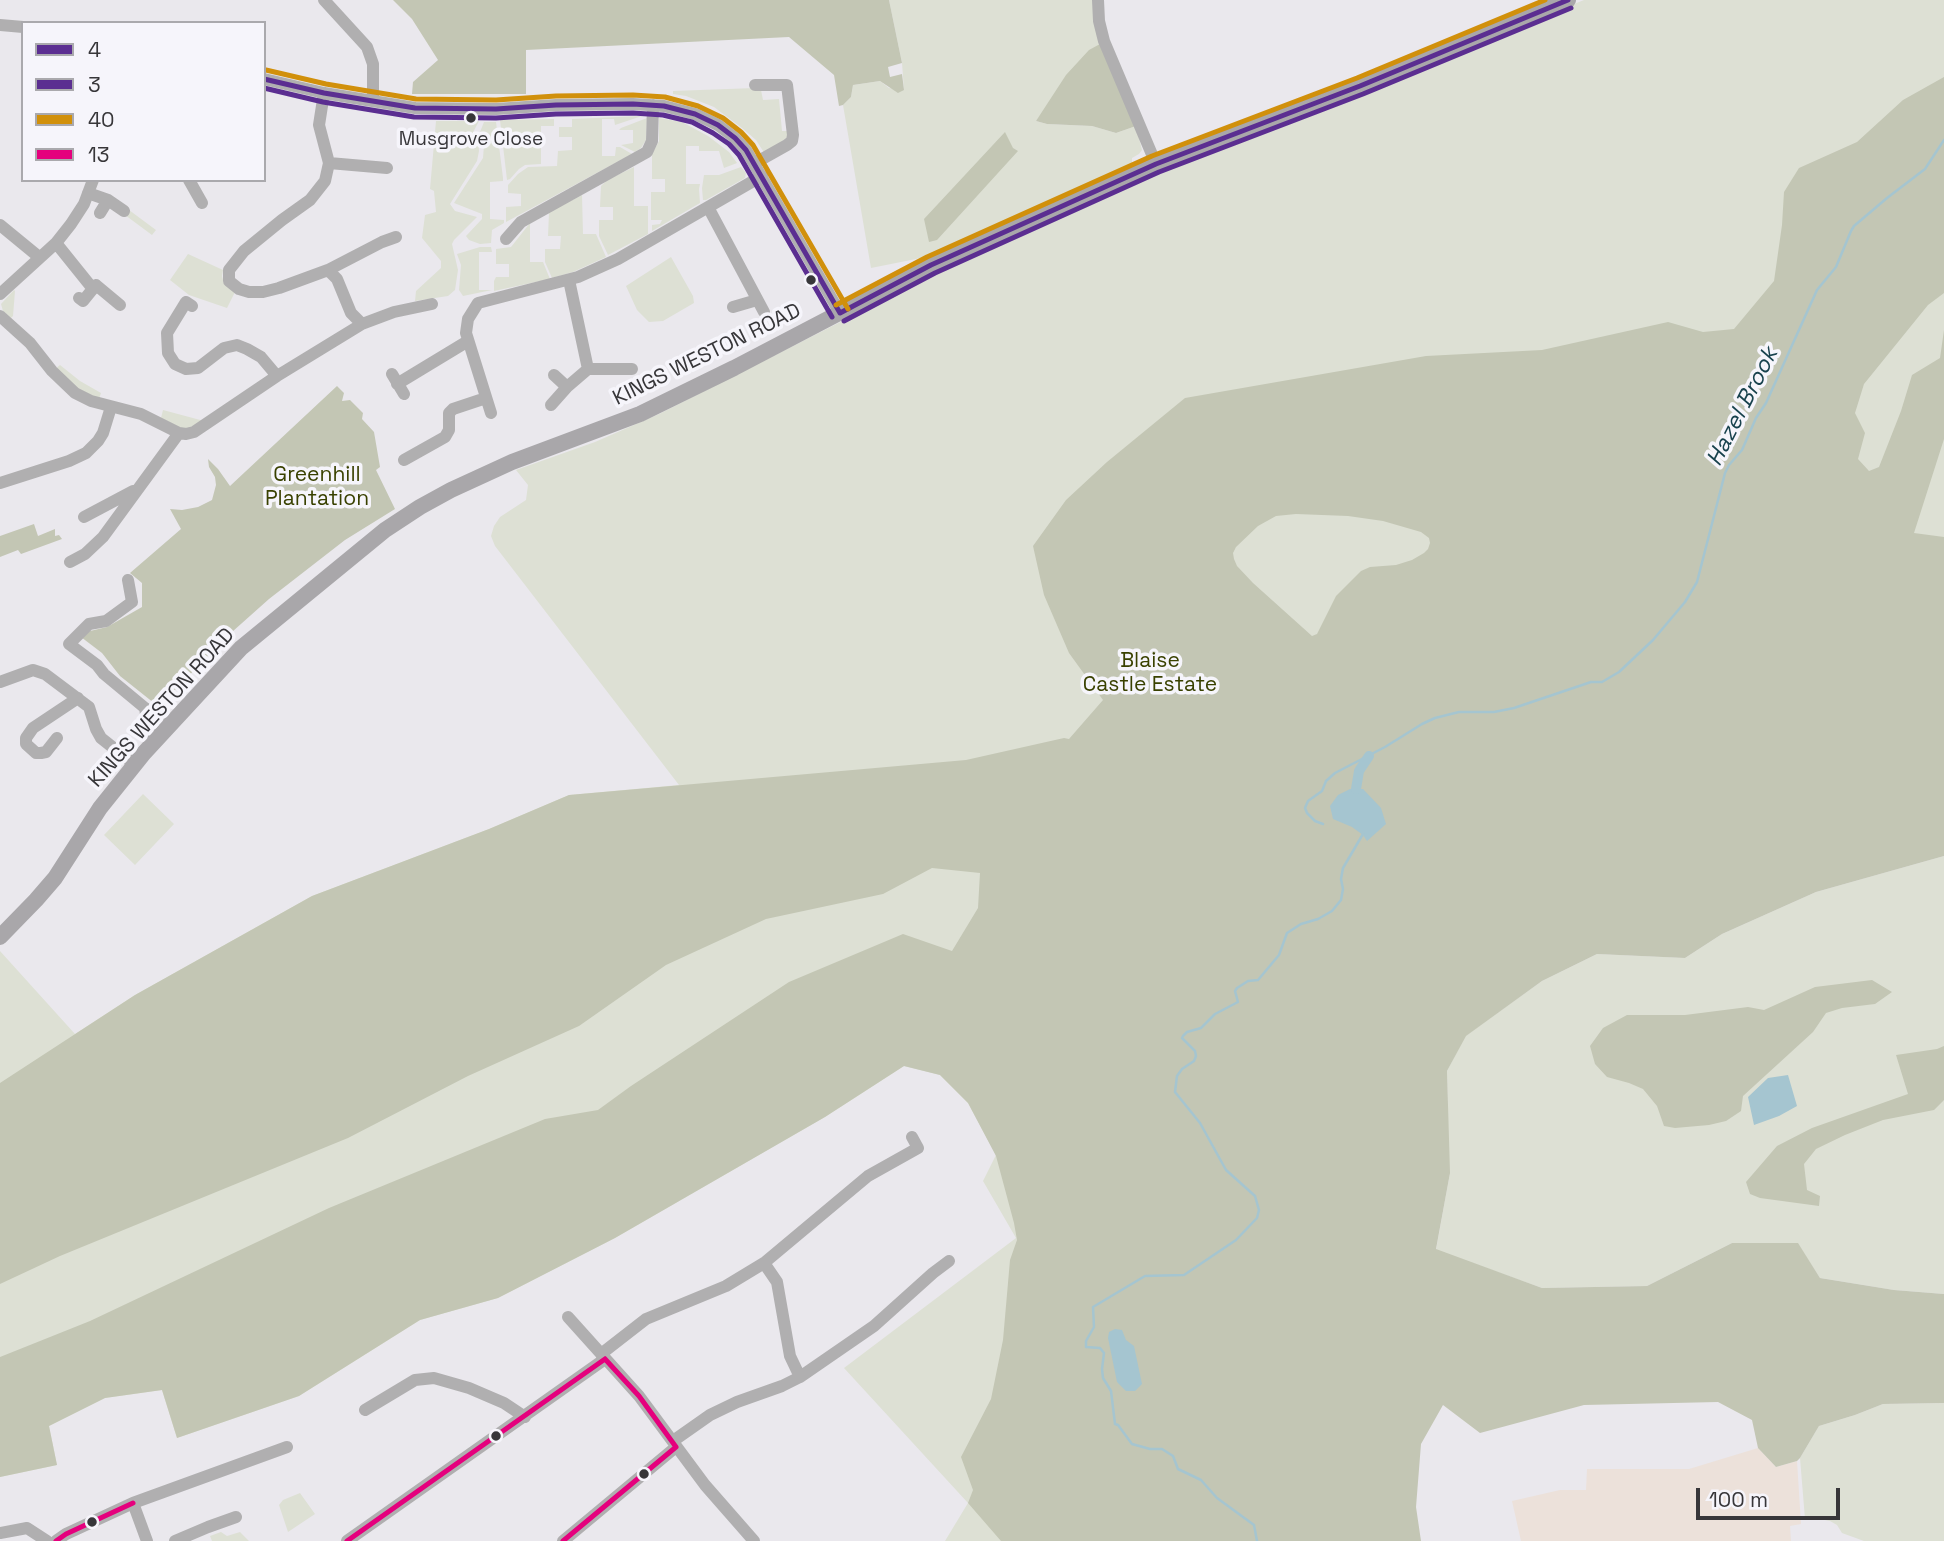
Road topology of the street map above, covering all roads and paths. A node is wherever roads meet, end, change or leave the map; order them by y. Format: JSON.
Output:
{"nodes":[{"id":1,"x":324,"y":0,"type":"edge"},
{"id":2,"x":1098,"y":0,"type":"edge"},
{"id":3,"x":1568,"y":0,"type":"edge"},
{"id":4,"x":0,"y":25,"type":"edge"},
{"id":5,"x":21,"y":27,"type":"edge"},
{"id":6,"x":266,"y":79,"type":"edge"},
{"id":7,"x":755,"y":85,"type":"dead end"},
{"id":8,"x":324,"y":93,"type":"junction"},
{"id":9,"x":373,"y":102,"type":"junction"},
{"id":10,"x":653,"y":105,"type":"junction"},
{"id":11,"x":328,"y":163,"type":"junction"},
{"id":12,"x":755,"y":163,"type":"junction"},
{"id":13,"x":1156,"y":164,"type":"junction"},
{"id":14,"x":383,"y":166,"type":"dead end"},
{"id":15,"x":762,"y":176,"type":"junction"},
{"id":16,"x":92,"y":182,"type":"edge"},
{"id":17,"x":190,"y":182,"type":"edge"},
{"id":18,"x":88,"y":193,"type":"junction"},
{"id":19,"x":108,"y":200,"type":"junction"},
{"id":20,"x":202,"y":203,"type":"dead end"},
{"id":21,"x":708,"y":207,"type":"junction"},
{"id":22,"x":124,"y":211,"type":"dead end"},
{"id":23,"x":100,"y":213,"type":"dead end"},
{"id":24,"x":0,"y":225,"type":"edge"},
{"id":25,"x":506,"y":239,"type":"dead end"},
{"id":26,"x":390,"y":242,"type":"dead end"},
{"id":27,"x":56,"y":243,"type":"junction"},
{"id":28,"x":39,"y":257,"type":"junction"},
{"id":29,"x":328,"y":270,"type":"junction"},
{"id":30,"x":569,"y":280,"type":"junction"},
{"id":31,"x":93,"y":289,"type":"junction"},
{"id":32,"x":0,"y":294,"type":"edge"},
{"id":33,"x":79,"y":298,"type":"dead end"},
{"id":34,"x":432,"y":304,"type":"dead end"},
{"id":35,"x":120,"y":305,"type":"dead end"},
{"id":36,"x":192,"y":306,"type":"dead end"},
{"id":37,"x":733,"y":306,"type":"dead end"},
{"id":38,"x":840,"y":313,"type":"junction"},
{"id":39,"x":0,"y":316,"type":"edge"},
{"id":40,"x":362,"y":324,"type":"junction"},
{"id":41,"x":468,"y":341,"type":"junction"},
{"id":42,"x":588,"y":369,"type":"junction"},
{"id":43,"x":632,"y":369,"type":"dead end"},
{"id":44,"x":554,"y":375,"type":"dead end"},
{"id":45,"x":277,"y":376,"type":"junction"},
{"id":46,"x":397,"y":384,"type":"dead end"},
{"id":47,"x":567,"y":387,"type":"junction"},
{"id":48,"x":486,"y":398,"type":"junction"},
{"id":49,"x":551,"y":405,"type":"dead end"},
{"id":50,"x":111,"y":407,"type":"junction"},
{"id":51,"x":491,"y":413,"type":"dead end"},
{"id":52,"x":179,"y":433,"type":"junction"},
{"id":53,"x":404,"y":460,"type":"dead end"},
{"id":54,"x":0,"y":483,"type":"edge"},
{"id":55,"x":137,"y":489,"type":"junction"},
{"id":56,"x":83,"y":517,"type":"dead end"},
{"id":57,"x":70,"y":562,"type":"dead end"},
{"id":58,"x":128,"y":580,"type":"dead end"},
{"id":59,"x":0,"y":682,"type":"edge"},
{"id":60,"x":78,"y":698,"type":"junction"},
{"id":61,"x":145,"y":708,"type":"junction"},
{"id":62,"x":169,"y":725,"type":"junction"},
{"id":63,"x":57,"y":738,"type":"dead end"},
{"id":64,"x":151,"y":746,"type":"junction"},
{"id":65,"x":135,"y":765,"type":"junction"},
{"id":66,"x":0,"y":937,"type":"edge"},
{"id":67,"x":912,"y":1137,"type":"dead end"},
{"id":68,"x":764,"y":1263,"type":"junction"},
{"id":69,"x":948,"y":1267,"type":"dead end"},
{"id":70,"x":568,"y":1317,"type":"dead end"},
{"id":71,"x":603,"y":1357,"type":"junction"},
{"id":72,"x":800,"y":1377,"type":"junction"},
{"id":73,"x":365,"y":1410,"type":"dead end"},
{"id":74,"x":525,"y":1417,"type":"junction"},
{"id":75,"x":675,"y":1444,"type":"junction"},
{"id":76,"x":279,"y":1446,"type":"dead end"},
{"id":77,"x":133,"y":1503,"type":"junction"},
{"id":78,"x":229,"y":1524,"type":"dead end"},
{"id":79,"x":0,"y":1533,"type":"edge"},
{"id":80,"x":47,"y":1541,"type":"edge"},
{"id":81,"x":56,"y":1541,"type":"edge"},
{"id":82,"x":147,"y":1541,"type":"edge"},
{"id":83,"x":176,"y":1541,"type":"edge"},
{"id":84,"x":347,"y":1541,"type":"edge"},
{"id":85,"x":563,"y":1541,"type":"edge"},
{"id":86,"x":754,"y":1541,"type":"edge"}],
"edges":[{"from":1,"to":9,"type":"street"},
{"from":2,"to":13,"type":"street"},
{"from":3,"to":13,"type":"main road","name":"KINGS WESTON ROAD"},
{"from":4,"to":5,"type":"street"},
{"from":6,"to":8,"type":"street"},
{"from":7,"to":12,"type":"street"},
{"from":8,"to":9,"type":"street"},
{"from":8,"to":11,"type":"street"},
{"from":9,"to":10,"type":"street"},
{"from":10,"to":12,"type":"street"},
{"from":10,"to":25,"type":"street"},
{"from":11,"to":14,"type":"street"},
{"from":11,"to":29,"type":"street"},
{"from":12,"to":15,"type":"street"},
{"from":13,"to":38,"type":"main road","name":"KINGS WESTON ROAD"},
{"from":15,"to":21,"type":"street"},
{"from":15,"to":38,"type":"street"},
{"from":16,"to":18,"type":"street"},
{"from":17,"to":20,"type":"street"},
{"from":18,"to":19,"type":"street"},
{"from":18,"to":27,"type":"street"},
{"from":19,"to":22,"type":"street"},
{"from":19,"to":23,"type":"street"},
{"from":21,"to":30,"type":"street"},
{"from":21,"to":37,"type":"street"},
{"from":24,"to":28,"type":"street"},
{"from":26,"to":29,"type":"street"},
{"from":27,"to":28,"type":"street"},
{"from":27,"to":31,"type":"street"},
{"from":28,"to":32,"type":"street"},
{"from":29,"to":40,"type":"street"},
{"from":30,"to":41,"type":"street"},
{"from":30,"to":42,"type":"street"},
{"from":31,"to":33,"type":"street"},
{"from":31,"to":35,"type":"street"},
{"from":34,"to":40,"type":"street"},
{"from":36,"to":45,"type":"street"},
{"from":38,"to":62,"type":"main road","name":"KINGS WESTON ROAD"},
{"from":39,"to":50,"type":"street"},
{"from":40,"to":45,"type":"street"},
{"from":41,"to":46,"type":"street"},
{"from":41,"to":48,"type":"street"},
{"from":42,"to":43,"type":"street"},
{"from":42,"to":47,"type":"street"},
{"from":44,"to":47,"type":"street"},
{"from":45,"to":52,"type":"street"},
{"from":47,"to":49,"type":"street"},
{"from":48,"to":51,"type":"street"},
{"from":48,"to":53,"type":"street"},
{"from":50,"to":52,"type":"street"},
{"from":50,"to":54,"type":"street"},
{"from":52,"to":55,"type":"street"},
{"from":55,"to":56,"type":"street"},
{"from":55,"to":57,"type":"street"},
{"from":58,"to":61,"type":"street"},
{"from":59,"to":60,"type":"street"},
{"from":60,"to":63,"type":"street"},
{"from":60,"to":65,"type":"street"},
{"from":61,"to":62,"type":"street"},
{"from":61,"to":64,"type":"street"},
{"from":62,"to":64,"type":"main road","name":"KINGS WESTON ROAD"},
{"from":64,"to":65,"type":"main road","name":"KINGS WESTON ROAD"},
{"from":65,"to":66,"type":"main road","name":"KINGS WESTON ROAD"},
{"from":67,"to":68,"type":"street"},
{"from":68,"to":71,"type":"street"},
{"from":68,"to":72,"type":"street"},
{"from":69,"to":72,"type":"street"},
{"from":70,"to":71,"type":"street"},
{"from":71,"to":74,"type":"street"},
{"from":71,"to":75,"type":"street"},
{"from":72,"to":75,"type":"street"},
{"from":73,"to":74,"type":"street"},
{"from":74,"to":84,"type":"street"},
{"from":75,"to":85,"type":"street"},
{"from":75,"to":86,"type":"street"},
{"from":76,"to":77,"type":"street"},
{"from":77,"to":81,"type":"street"},
{"from":77,"to":82,"type":"street"},
{"from":78,"to":83,"type":"street"},
{"from":79,"to":80,"type":"street"}]}
